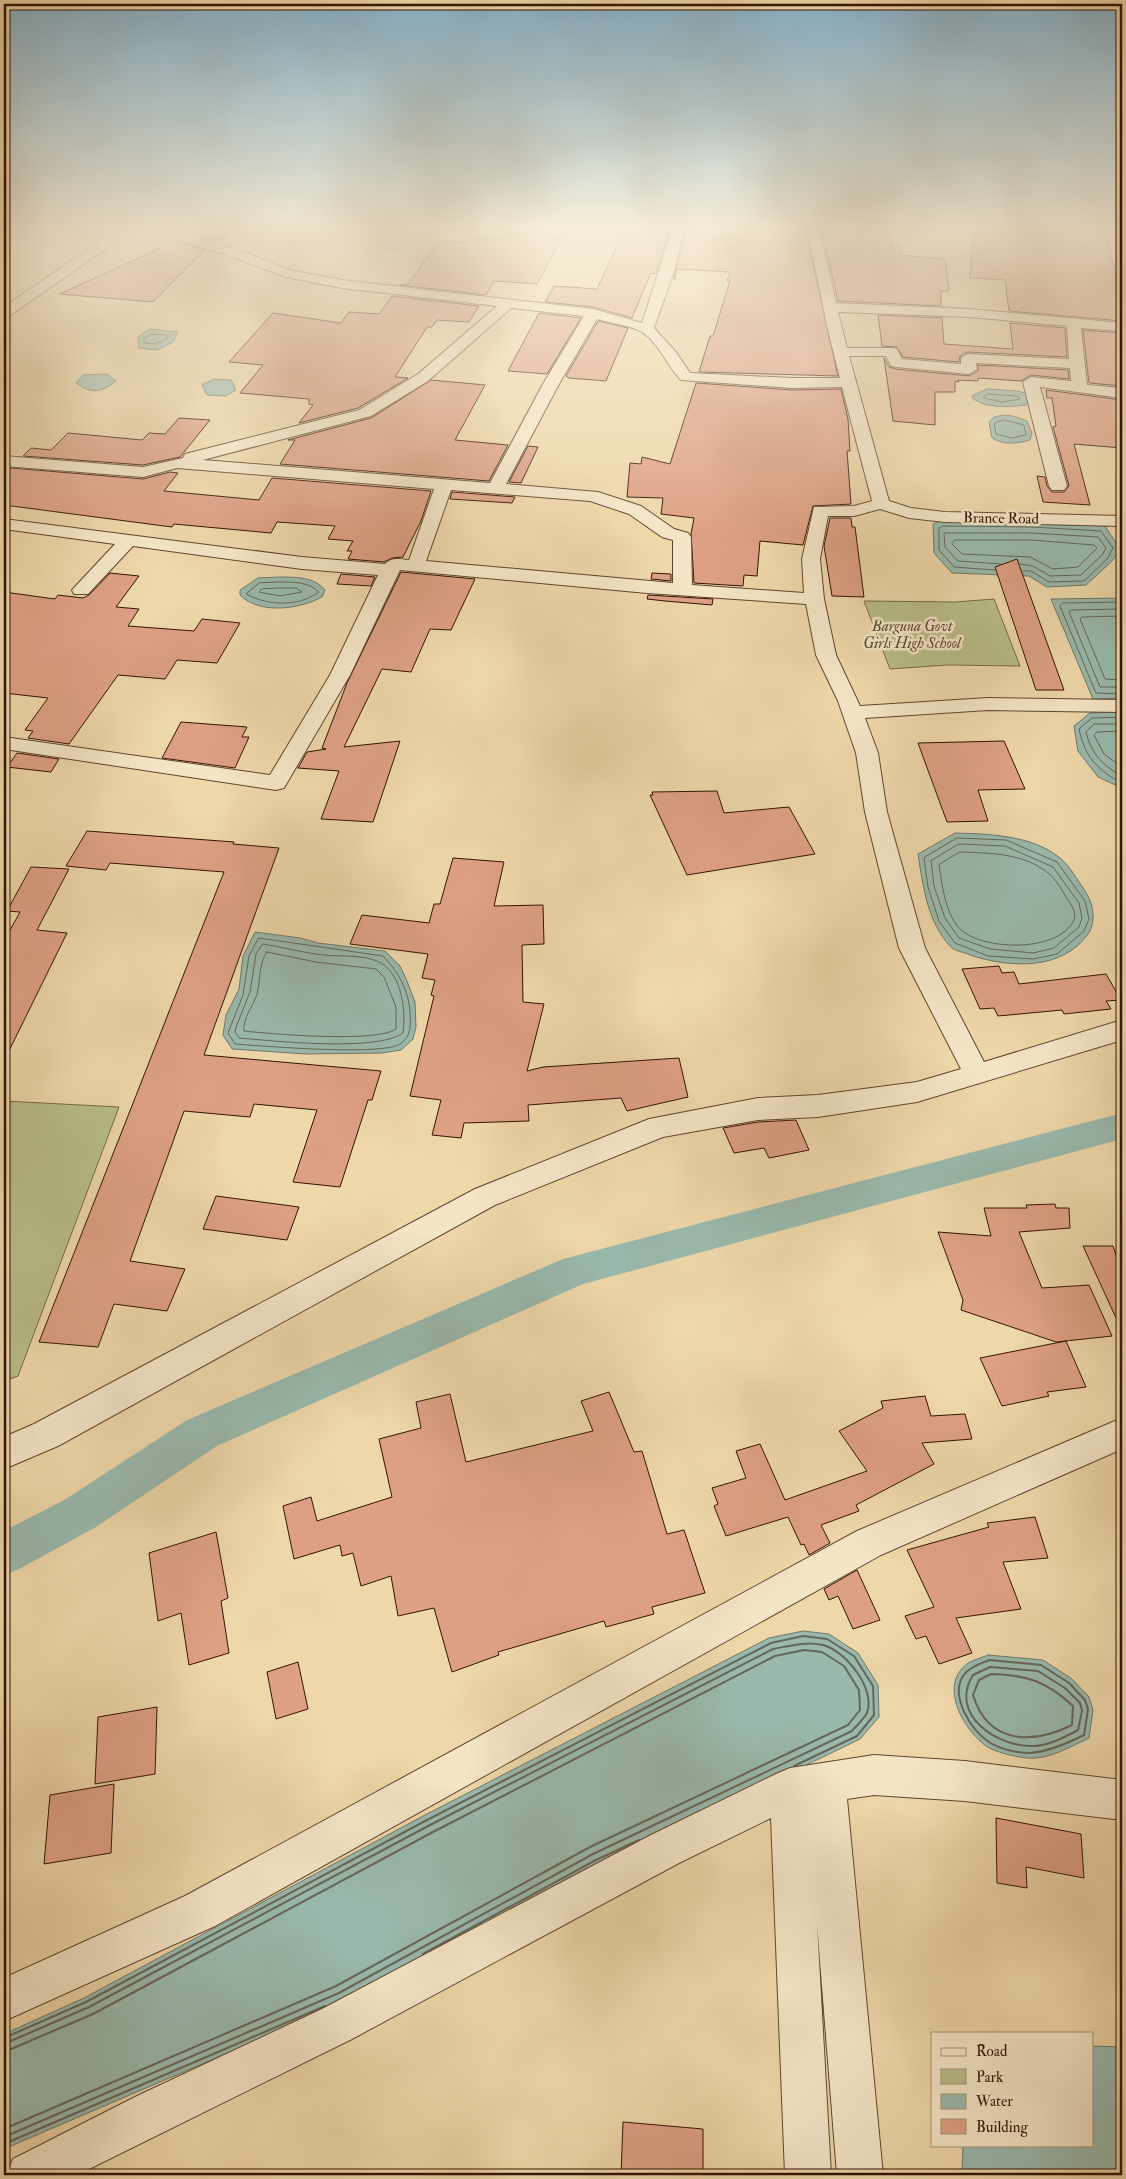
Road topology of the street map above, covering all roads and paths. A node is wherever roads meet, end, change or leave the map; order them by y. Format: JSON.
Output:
{"nodes":[{"id":1,"x":479,"y":329,"type":"edge"},
{"id":2,"x":583,"y":329,"type":"edge"},
{"id":3,"x":647,"y":329,"type":"edge"},
{"id":4,"x":835,"y":329,"type":"edge"},
{"id":5,"x":1074,"y":329,"type":"edge"},
{"id":6,"x":841,"y":352,"type":"junction"},
{"id":7,"x":1077,"y":364,"type":"junction"},
{"id":8,"x":850,"y":382,"type":"junction"},
{"id":9,"x":1080,"y":386,"type":"junction"},
{"id":10,"x":1122,"y":393,"type":"edge"},
{"id":11,"x":4,"y":461,"type":"edge"},
{"id":12,"x":177,"y":463,"type":"junction"},
{"id":13,"x":444,"y":485,"type":"junction"},
{"id":14,"x":1058,"y":486,"type":"dead end"},
{"id":15,"x":495,"y":489,"type":"junction"},
{"id":16,"x":881,"y":504,"type":"junction"},
{"id":17,"x":1122,"y":521,"type":"edge"},
{"id":18,"x":4,"y":524,"type":"edge"},
{"id":19,"x":129,"y":540,"type":"junction"},
{"id":20,"x":416,"y":566,"type":"junction"},
{"id":21,"x":390,"y":570,"type":"junction"},
{"id":22,"x":81,"y":590,"type":"dead end"},
{"id":23,"x":683,"y":590,"type":"junction"},
{"id":24,"x":814,"y":599,"type":"junction"},
{"id":25,"x":1122,"y":706,"type":"edge"},
{"id":26,"x":852,"y":712,"type":"junction"},
{"id":27,"x":4,"y":744,"type":"edge"},
{"id":28,"x":1122,"y":1030,"type":"edge"},
{"id":29,"x":977,"y":1074,"type":"junction"},
{"id":30,"x":1122,"y":1433,"type":"edge"},
{"id":31,"x":4,"y":1453,"type":"edge"},
{"id":32,"x":808,"y":1786,"type":"junction"},
{"id":33,"x":1122,"y":1800,"type":"edge"},
{"id":34,"x":4,"y":2000,"type":"edge"},
{"id":35,"x":29,"y":2175,"type":"edge"},
{"id":36,"x":808,"y":2175,"type":"edge"},
{"id":37,"x":860,"y":2175,"type":"edge"}],
"edges":[{"from":1,"to":12,"type":"street"},
{"from":2,"to":15,"type":"street"},
{"from":3,"to":8,"type":"street"},
{"from":4,"to":6,"type":"street"},
{"from":5,"to":7,"type":"street"},
{"from":6,"to":7,"type":"street"},
{"from":6,"to":8,"type":"street"},
{"from":7,"to":9,"type":"street"},
{"from":8,"to":16,"type":"street"},
{"from":9,"to":10,"type":"street"},
{"from":9,"to":14,"type":"street"},
{"from":11,"to":12,"type":"street"},
{"from":12,"to":13,"type":"street"},
{"from":13,"to":15,"type":"street"},
{"from":13,"to":20,"type":"street"},
{"from":15,"to":23,"type":"street"},
{"from":16,"to":17,"type":"street","name":"Brance Road"},
{"from":16,"to":24,"type":"street"},
{"from":18,"to":19,"type":"street"},
{"from":19,"to":21,"type":"street"},
{"from":19,"to":22,"type":"street"},
{"from":20,"to":21,"type":"street"},
{"from":20,"to":23,"type":"street"},
{"from":21,"to":27,"type":"street"},
{"from":23,"to":24,"type":"street"},
{"from":24,"to":26,"type":"street"},
{"from":25,"to":26,"type":"street"},
{"from":26,"to":29,"type":"street"},
{"from":28,"to":29,"type":"street"},
{"from":29,"to":31,"type":"street"},
{"from":30,"to":34,"type":"street"},
{"from":32,"to":33,"type":"street"},
{"from":32,"to":35,"type":"street"},
{"from":32,"to":36,"type":"street"},
{"from":32,"to":37,"type":"street"}]}
